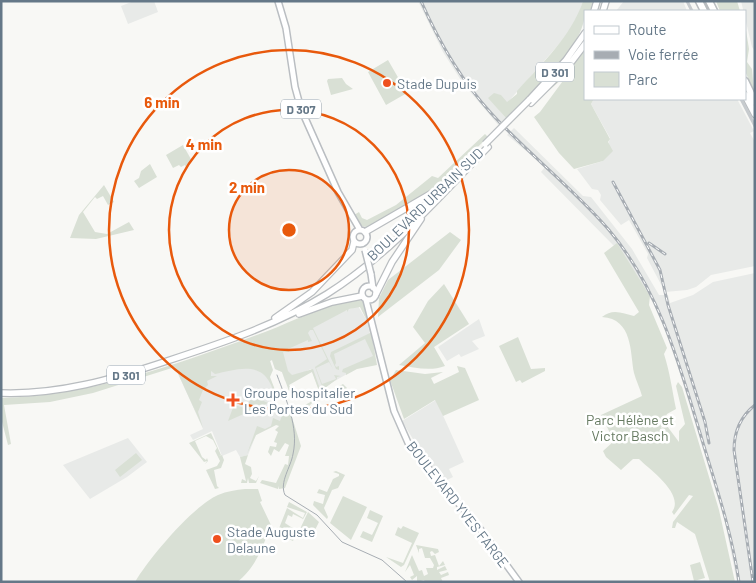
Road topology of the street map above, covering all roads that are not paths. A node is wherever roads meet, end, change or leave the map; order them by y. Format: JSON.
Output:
{"nodes":[{"id":1,"x":278,"y":1,"type":"edge"},
{"id":2,"x":584,"y":34,"type":"edge"},
{"id":3,"x":584,"y":41,"type":"edge"},
{"id":4,"x":584,"y":45,"type":"edge"},
{"id":5,"x":584,"y":49,"type":"edge"},
{"id":6,"x":556,"y":78,"type":"junction"},
{"id":7,"x":746,"y":83,"type":"edge"},
{"id":8,"x":746,"y":96,"type":"edge"},
{"id":9,"x":742,"y":100,"type":"edge"},
{"id":10,"x":530,"y":102,"type":"junction"},
{"id":11,"x":755,"y":102,"type":"edge"},
{"id":12,"x":755,"y":114,"type":"edge"},
{"id":13,"x":755,"y":126,"type":"edge"},
{"id":14,"x":487,"y":146,"type":"junction"},
{"id":15,"x":446,"y":185,"type":"junction"},
{"id":16,"x":431,"y":206,"type":"junction"},
{"id":17,"x":360,"y":232,"type":"junction"},
{"id":18,"x":359,"y":243,"type":"junction"},
{"id":19,"x":370,"y":275,"type":"junction"},
{"id":20,"x":365,"y":287,"type":"junction"},
{"id":21,"x":373,"y":288,"type":"junction"},
{"id":22,"x":375,"y":296,"type":"junction"},
{"id":23,"x":364,"y":298,"type":"junction"},
{"id":24,"x":273,"y":321,"type":"junction"},
{"id":25,"x":373,"y":324,"type":"junction"},
{"id":26,"x":1,"y":390,"type":"edge"},
{"id":27,"x":1,"y":393,"type":"edge"},
{"id":28,"x":519,"y":582,"type":"edge"}],
"edges":[{"from":1,"to":17,"type":"main road","number":"D 307"},
{"from":2,"to":10,"type":"highway","name":"BOULEVARD URBAIN SUD","number":"D 301"},
{"from":3,"to":6,"type":"highway","number":"D 301"},
{"from":4,"to":6,"type":"highway"},
{"from":5,"to":6,"type":"highway"},
{"from":6,"to":10,"type":"highway","name":"BOULEVARD URBAIN SUD","number":"D 301"},
{"from":7,"to":11,"type":"highway"},
{"from":8,"to":12,"type":"highway"},
{"from":9,"to":13,"type":"street"},
{"from":10,"to":14,"type":"highway","name":"BOULEVARD URBAIN SUD","number":"D 301","bridge":true},
{"from":14,"to":15,"type":"highway","name":"BOULEVARD URBAIN SUD","number":"D 301"},
{"from":14,"to":16,"type":"highway","name":"BOULEVARD URBAIN SUD","number":"D 301"},
{"from":15,"to":17,"type":"highway"},
{"from":15,"to":24,"type":"highway","name":"BOULEVARD URBAIN SUD","number":"D 301"},
{"from":16,"to":22,"type":"highway"},
{"from":16,"to":24,"type":"highway","name":"BOULEVARD URBAIN SUD","number":"D 301"},
{"from":17,"to":18,"type":"main road"},
{"from":17,"to":18,"type":"main road"},
{"from":18,"to":19,"type":"main road","bridge":true},
{"from":18,"to":24,"type":"highway"},
{"from":19,"to":20,"type":"main road"},
{"from":19,"to":21,"type":"main road"},
{"from":20,"to":21,"type":"main road"},
{"from":20,"to":23,"type":"main road"},
{"from":21,"to":22,"type":"main road"},
{"from":22,"to":23,"type":"main road"},
{"from":22,"to":25,"type":"main road"},
{"from":23,"to":24,"type":"highway"},
{"from":23,"to":25,"type":"main road"},
{"from":24,"to":26,"type":"highway","name":"BOULEVARD URBAIN SUD","number":"D 301"},
{"from":24,"to":27,"type":"highway","name":"BOULEVARD URBAIN SUD","number":"D 301"},
{"from":25,"to":28,"type":"main road","name":"BOULEVARD YVES FARGE"}]}
